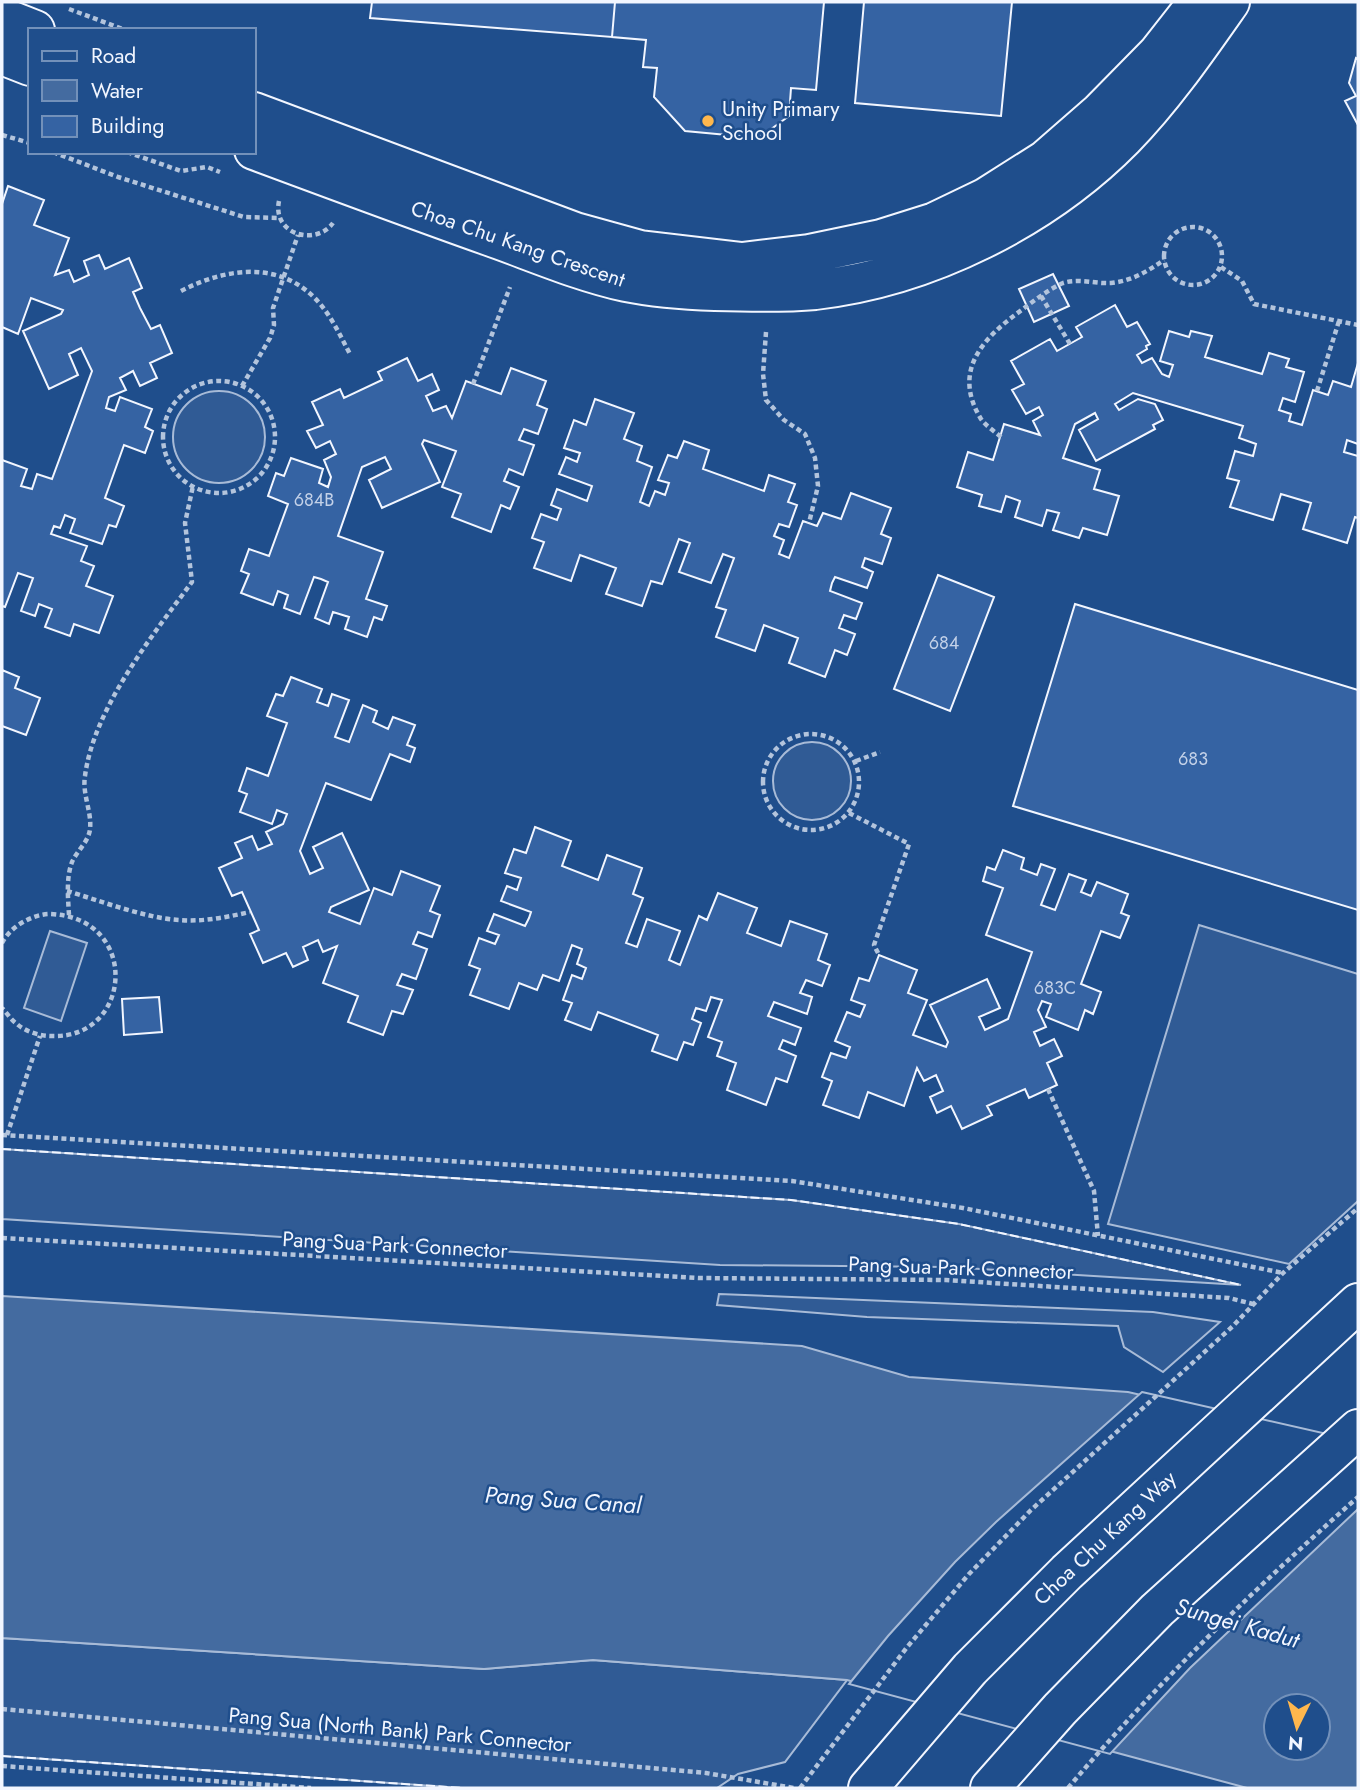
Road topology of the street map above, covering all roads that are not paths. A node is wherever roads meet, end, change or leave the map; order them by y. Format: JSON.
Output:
{"nodes":[{"id":1,"x":1198,"y":2,"type":"edge"},
{"id":2,"x":1230,"y":2,"type":"edge"},
{"id":3,"x":2,"y":18,"type":"edge"},
{"id":4,"x":48,"y":18,"type":"edge"},
{"id":5,"x":2,"y":55,"type":"edge"},
{"id":6,"x":28,"y":64,"type":"edge"},
{"id":7,"x":256,"y":113,"type":"edge"},
{"id":8,"x":256,"y":151,"type":"edge"},
{"id":9,"x":1358,"y":1303,"type":"edge"},
{"id":10,"x":1358,"y":1429,"type":"edge"},
{"id":11,"x":875,"y":1779,"type":"edge"},
{"id":12,"x":990,"y":1788,"type":"edge"}],
"edges":[{"from":1,"to":7,"type":"street","name":"Choa Chu Kang Crescent"},
{"from":2,"to":8,"type":"street","name":"Choa Chu Kang Crescent"},
{"from":3,"to":4,"type":"street"},
{"from":5,"to":6,"type":"street"},
{"from":9,"to":11,"type":"street","name":"Choa Chu Kang Way"},
{"from":10,"to":12,"type":"street"}]}
